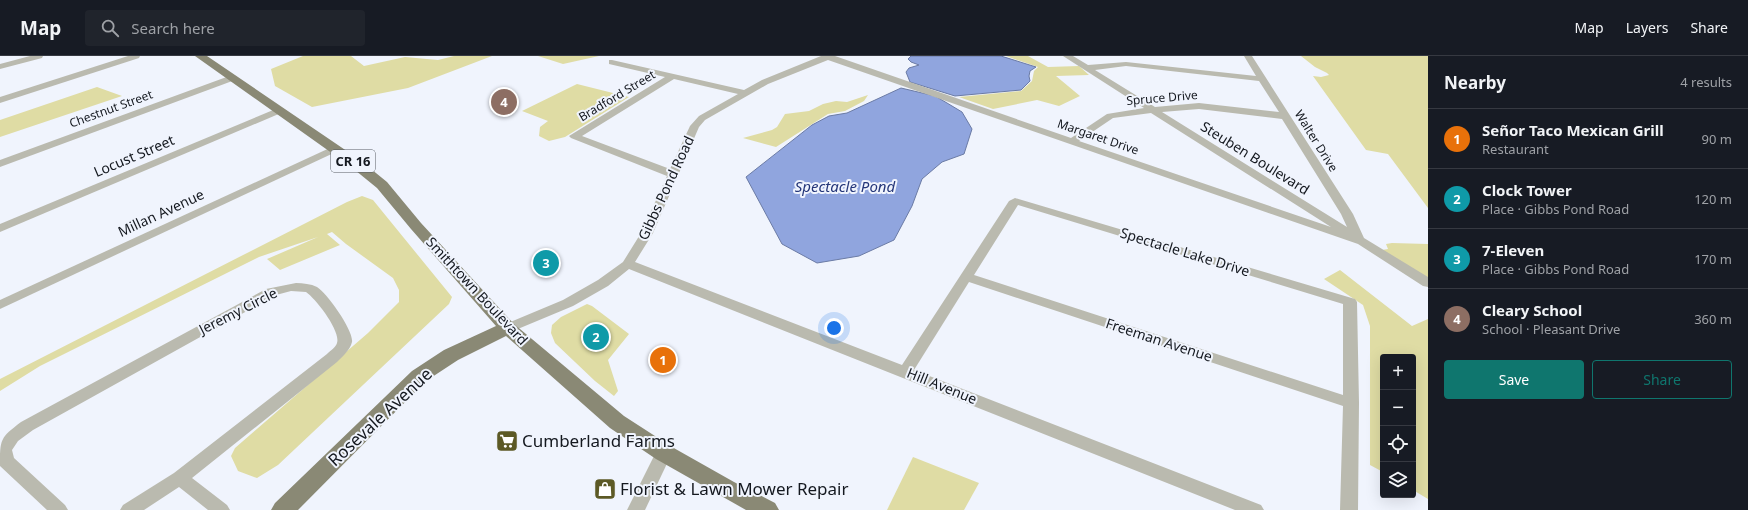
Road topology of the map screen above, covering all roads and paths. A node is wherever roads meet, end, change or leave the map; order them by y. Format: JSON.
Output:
{"nodes":[{"id":1,"x":39,"y":56,"type":"edge"},
{"id":2,"x":136,"y":56,"type":"edge"},
{"id":3,"x":200,"y":56,"type":"edge"},
{"id":4,"x":828,"y":56,"type":"edge"},
{"id":5,"x":1067,"y":56,"type":"edge"},
{"id":6,"x":1248,"y":56,"type":"edge"},
{"id":7,"x":612,"y":62,"type":"dead end"},
{"id":8,"x":0,"y":68,"type":"edge"},
{"id":9,"x":1087,"y":68,"type":"junction"},
{"id":10,"x":673,"y":76,"type":"junction"},
{"id":11,"x":232,"y":78,"type":"junction"},
{"id":12,"x":1263,"y":79,"type":"junction"},
{"id":13,"x":745,"y":93,"type":"junction"},
{"id":14,"x":0,"y":100,"type":"edge"},
{"id":15,"x":1153,"y":110,"type":"junction"},
{"id":16,"x":278,"y":111,"type":"junction"},
{"id":17,"x":1285,"y":116,"type":"junction"},
{"id":18,"x":1072,"y":141,"type":"junction"},
{"id":19,"x":334,"y":148,"type":"junction"},
{"id":20,"x":0,"y":164,"type":"edge"},
{"id":21,"x":673,"y":174,"type":"junction"},
{"id":22,"x":0,"y":228,"type":"edge"},
{"id":23,"x":1360,"y":241,"type":"junction"},
{"id":24,"x":628,"y":264,"type":"junction"},
{"id":25,"x":966,"y":277,"type":"junction"},
{"id":26,"x":1428,"y":284,"type":"edge"},
{"id":27,"x":0,"y":305,"type":"edge"},
{"id":28,"x":508,"y":328,"type":"junction"},
{"id":29,"x":905,"y":372,"type":"junction"},
{"id":30,"x":1351,"y":403,"type":"junction"},
{"id":31,"x":664,"y":453,"type":"junction"},
{"id":32,"x":180,"y":478,"type":"junction"},
{"id":33,"x":58,"y":510,"type":"edge"},
{"id":34,"x":129,"y":510,"type":"edge"},
{"id":35,"x":221,"y":510,"type":"edge"},
{"id":36,"x":284,"y":510,"type":"edge"},
{"id":37,"x":636,"y":510,"type":"edge"},
{"id":38,"x":767,"y":510,"type":"edge"},
{"id":39,"x":1255,"y":510,"type":"edge"},
{"id":40,"x":1349,"y":510,"type":"edge"}],
"edges":[{"from":1,"to":8,"type":"street"},
{"from":2,"to":14,"type":"street"},
{"from":3,"to":11,"type":"main road","name":"Smithtown Boulevard","number":"CR 16"},
{"from":4,"to":13,"type":"street","name":"Gibbs Pond Road"},
{"from":4,"to":18,"type":"street","name":"Margaret Drive"},
{"from":5,"to":9,"type":"street","name":"Steuben Boulevard"},
{"from":6,"to":12,"type":"street","name":"Walter Drive"},
{"from":7,"to":10,"type":"street"},
{"from":9,"to":12,"type":"street"},
{"from":9,"to":15,"type":"street","name":"Steuben Boulevard"},
{"from":10,"to":13,"type":"street"},
{"from":10,"to":21,"type":"street","name":"Bradford Street"},
{"from":11,"to":16,"type":"main road","name":"Smithtown Boulevard","number":"CR 16"},
{"from":11,"to":20,"type":"street","name":"Chestnut Street"},
{"from":12,"to":17,"type":"street","name":"Walter Drive"},
{"from":13,"to":21,"type":"street","name":"Gibbs Pond Road"},
{"from":15,"to":17,"type":"street","name":"Spruce Drive"},
{"from":15,"to":18,"type":"street","name":"Spruce Drive"},
{"from":15,"to":23,"type":"street","name":"Steuben Boulevard"},
{"from":16,"to":19,"type":"main road","name":"Smithtown Boulevard","number":"CR 16"},
{"from":16,"to":22,"type":"street","name":"Locust Street"},
{"from":17,"to":23,"type":"street","name":"Walter Drive"},
{"from":18,"to":23,"type":"street","name":"Margaret Drive"},
{"from":19,"to":27,"type":"street","name":"Millan Avenue"},
{"from":19,"to":28,"type":"main road","name":"Smithtown Boulevard","number":"CR 16"},
{"from":21,"to":24,"type":"street","name":"Gibbs Pond Road"},
{"from":23,"to":26,"type":"street","name":"Steuben Boulevard"},
{"from":24,"to":28,"type":"street","name":"Gibbs Pond Road"},
{"from":24,"to":29,"type":"street","name":"Hill Avenue"},
{"from":25,"to":29,"type":"street","name":"Spectacle Lake Drive"},
{"from":25,"to":30,"type":"street","name":"Freeman Avenue"},
{"from":25,"to":30,"type":"street","name":"Spectacle Lake Drive"},
{"from":28,"to":31,"type":"main road","name":"Smithtown Boulevard","number":"CR 16"},
{"from":28,"to":36,"type":"main road","name":"Rosevale Avenue"},
{"from":29,"to":39,"type":"street","name":"Hill Avenue"},
{"from":30,"to":40,"type":"street","name":"Spectacle Lake Drive"},
{"from":31,"to":37,"type":"street"},
{"from":31,"to":38,"type":"main road","name":"Smithtown Boulevard","number":"CR 16"},
{"from":32,"to":33,"type":"street","name":"Jeremy Circle"},
{"from":32,"to":34,"type":"street","name":"Jeremy Circle"},
{"from":32,"to":35,"type":"street"}]}
